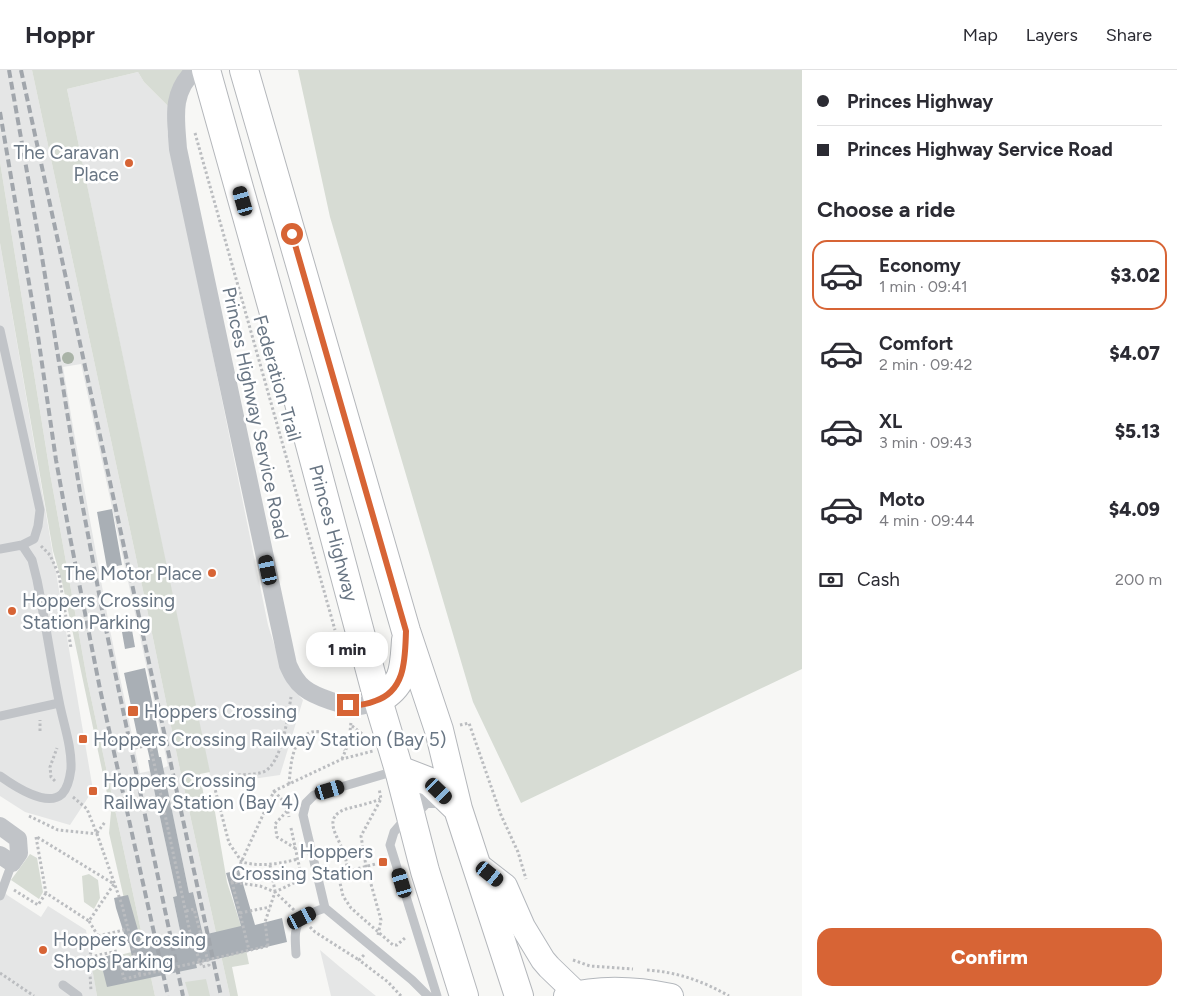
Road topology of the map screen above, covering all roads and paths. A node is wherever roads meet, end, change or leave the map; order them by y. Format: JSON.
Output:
{"nodes":[{"id":1,"x":195,"y":70,"type":"edge"},
{"id":2,"x":206,"y":70,"type":"edge"},
{"id":3,"x":243,"y":71,"type":"edge"},
{"id":4,"x":195,"y":133,"type":"dead end"},
{"id":5,"x":0,"y":330,"type":"edge"},
{"id":6,"x":34,"y":539,"type":"junction"},
{"id":7,"x":22,"y":545,"type":"junction"},
{"id":8,"x":0,"y":550,"type":"edge"},
{"id":9,"x":406,"y":631,"type":"junction"},
{"id":10,"x":336,"y":635,"type":"dead end"},
{"id":11,"x":71,"y":648,"type":"dead end"},
{"id":12,"x":295,"y":678,"type":"junction"},
{"id":13,"x":378,"y":700,"type":"junction"},
{"id":14,"x":59,"y":703,"type":"junction"},
{"id":15,"x":348,"y":705,"type":"junction"},
{"id":16,"x":0,"y":716,"type":"edge"},
{"id":17,"x":45,"y":719,"type":"dead end"},
{"id":18,"x":469,"y":723,"type":"dead end"},
{"id":19,"x":352,"y":726,"type":"junction"},
{"id":20,"x":40,"y":731,"type":"dead end"},
{"id":21,"x":163,"y":742,"type":"dead end"},
{"id":22,"x":150,"y":744,"type":"junction"},
{"id":23,"x":57,"y":747,"type":"dead end"},
{"id":24,"x":135,"y":748,"type":"dead end"},
{"id":25,"x":346,"y":750,"type":"junction"},
{"id":26,"x":368,"y":752,"type":"junction"},
{"id":27,"x":342,"y":759,"type":"junction"},
{"id":28,"x":388,"y":773,"type":"junction"},
{"id":29,"x":0,"y":776,"type":"edge"},
{"id":30,"x":51,"y":777,"type":"dead end"},
{"id":31,"x":289,"y":784,"type":"junction"},
{"id":32,"x":274,"y":791,"type":"junction"},
{"id":33,"x":381,"y":799,"type":"junction"},
{"id":34,"x":453,"y":804,"type":"junction"},
{"id":35,"x":87,"y":809,"type":"dead end"},
{"id":36,"x":288,"y":811,"type":"junction"},
{"id":37,"x":410,"y":814,"type":"junction"},
{"id":38,"x":29,"y":816,"type":"dead end"},
{"id":39,"x":105,"y":822,"type":"dead end"},
{"id":40,"x":0,"y":826,"type":"edge"},
{"id":41,"x":97,"y":834,"type":"junction"},
{"id":42,"x":37,"y":837,"type":"junction"},
{"id":43,"x":18,"y":839,"type":"junction"},
{"id":44,"x":296,"y":848,"type":"junction"},
{"id":45,"x":6,"y":859,"type":"edge"},
{"id":46,"x":298,"y":859,"type":"junction"},
{"id":47,"x":242,"y":862,"type":"junction"},
{"id":48,"x":474,"y":862,"type":"junction"},
{"id":49,"x":270,"y":865,"type":"junction"},
{"id":50,"x":348,"y":871,"type":"dead end"},
{"id":51,"x":338,"y":874,"type":"dead end"},
{"id":52,"x":302,"y":879,"type":"dead end"},
{"id":53,"x":526,"y":880,"type":"dead end"},
{"id":54,"x":232,"y":882,"type":"junction"},
{"id":55,"x":114,"y":884,"type":"junction"},
{"id":56,"x":1,"y":892,"type":"edge"},
{"id":57,"x":275,"y":892,"type":"junction"},
{"id":58,"x":46,"y":893,"type":"junction"},
{"id":59,"x":270,"y":907,"type":"dead end"},
{"id":60,"x":325,"y":908,"type":"junction"},
{"id":61,"x":186,"y":911,"type":"junction"},
{"id":62,"x":240,"y":913,"type":"junction"},
{"id":63,"x":302,"y":918,"type":"junction"},
{"id":64,"x":89,"y":921,"type":"junction"},
{"id":65,"x":129,"y":929,"type":"junction"},
{"id":66,"x":380,"y":933,"type":"junction"},
{"id":67,"x":98,"y":936,"type":"junction"},
{"id":68,"x":405,"y":938,"type":"dead end"},
{"id":69,"x":268,"y":946,"type":"dead end"},
{"id":70,"x":370,"y":946,"type":"junction"},
{"id":71,"x":249,"y":950,"type":"junction"},
{"id":72,"x":296,"y":954,"type":"dead end"},
{"id":73,"x":89,"y":957,"type":"junction"},
{"id":74,"x":359,"y":960,"type":"junction"},
{"id":75,"x":201,"y":962,"type":"junction"},
{"id":76,"x":0,"y":973,"type":"edge"},
{"id":77,"x":140,"y":976,"type":"junction"},
{"id":78,"x":63,"y":985,"type":"dead end"},
{"id":79,"x":571,"y":994,"type":"edge"},
{"id":80,"x":34,"y":996,"type":"edge"},
{"id":81,"x":78,"y":996,"type":"edge"},
{"id":82,"x":91,"y":996,"type":"edge"},
{"id":83,"x":401,"y":996,"type":"edge"},
{"id":84,"x":428,"y":996,"type":"edge"},
{"id":85,"x":437,"y":996,"type":"edge"},
{"id":86,"x":464,"y":996,"type":"edge"},
{"id":87,"x":519,"y":996,"type":"edge"},
{"id":88,"x":671,"y":996,"type":"edge"}],
"edges":[{"from":1,"to":12,"type":"street","name":"Princes Highway Service Road"},
{"from":2,"to":13,"type":"highway","name":"Princes Highway"},
{"from":3,"to":9,"type":"highway"},
{"from":4,"to":10,"type":"path","name":"Federation Trail"},
{"from":5,"to":6,"type":"lane"},
{"from":6,"to":7,"type":"lane"},
{"from":6,"to":11,"type":"path"},
{"from":7,"to":8,"type":"lane"},
{"from":7,"to":14,"type":"lane"},
{"from":9,"to":13,"type":"highway"},
{"from":9,"to":34,"type":"highway"},
{"from":12,"to":15,"type":"street","name":"Princes Highway Service Road"},
{"from":12,"to":47,"type":"path"},
{"from":13,"to":15,"type":"street","name":"Princes Highway Service Road"},
{"from":13,"to":28,"type":"highway","name":"Princes Highway"},
{"from":14,"to":16,"type":"lane"},
{"from":14,"to":29,"type":"lane"},
{"from":15,"to":19,"type":"path"},
{"from":17,"to":20,"type":"path"},
{"from":18,"to":53,"type":"path"},
{"from":19,"to":25,"type":"path"},
{"from":19,"to":26,"type":"path"},
{"from":21,"to":22,"type":"path"},
{"from":22,"to":24,"type":"path"},
{"from":22,"to":61,"type":"path"},
{"from":23,"to":30,"type":"path"},
{"from":25,"to":27,"type":"path"},
{"from":25,"to":31,"type":"path"},
{"from":26,"to":27,"type":"path"},
{"from":26,"to":28,"type":"path"},
{"from":27,"to":31,"type":"path"},
{"from":28,"to":33,"type":"path"},
{"from":28,"to":34,"type":"highway"},
{"from":28,"to":37,"type":"highway","name":"Princes Highway"},
{"from":28,"to":60,"type":"lane"},
{"from":31,"to":32,"type":"path"},
{"from":32,"to":36,"type":"path"},
{"from":32,"to":47,"type":"path"},
{"from":33,"to":50,"type":"path"},
{"from":33,"to":66,"type":"path"},
{"from":34,"to":37,"type":"street"},
{"from":34,"to":48,"type":"highway"},
{"from":35,"to":41,"type":"path"},
{"from":36,"to":44,"type":"path"},
{"from":36,"to":44,"type":"path"},
{"from":37,"to":85,"type":"lane"},
{"from":37,"to":86,"type":"highway","name":"Princes Highway"},
{"from":38,"to":41,"type":"path"},
{"from":39,"to":41,"type":"path"},
{"from":40,"to":43,"type":"street"},
{"from":41,"to":55,"type":"path"},
{"from":42,"to":43,"type":"path"},
{"from":42,"to":55,"type":"path"},
{"from":42,"to":58,"type":"path"},
{"from":43,"to":45,"type":"street"},
{"from":44,"to":46,"type":"path"},
{"from":45,"to":56,"type":"lane"},
{"from":46,"to":49,"type":"path"},
{"from":46,"to":52,"type":"path"},
{"from":47,"to":49,"type":"path"},
{"from":47,"to":54,"type":"path"},
{"from":48,"to":79,"type":"street"},
{"from":48,"to":87,"type":"highway"},
{"from":49,"to":57,"type":"path"},
{"from":51,"to":66,"type":"path"},
{"from":54,"to":57,"type":"path"},
{"from":54,"to":62,"type":"path"},
{"from":55,"to":64,"type":"path"},
{"from":55,"to":65,"type":"path"},
{"from":56,"to":58,"type":"path"},
{"from":57,"to":63,"type":"path"},
{"from":58,"to":64,"type":"path"},
{"from":59,"to":62,"type":"path"},
{"from":60,"to":63,"type":"lane"},
{"from":60,"to":70,"type":"lane"},
{"from":61,"to":75,"type":"path"},
{"from":61,"to":75,"type":"path","bridge":true},
{"from":62,"to":71,"type":"path"},
{"from":63,"to":72,"type":"lane"},
{"from":63,"to":74,"type":"path"},
{"from":64,"to":67,"type":"path"},
{"from":65,"to":67,"type":"path"},
{"from":65,"to":77,"type":"path"},
{"from":66,"to":68,"type":"path"},
{"from":66,"to":70,"type":"path"},
{"from":67,"to":73,"type":"path"},
{"from":69,"to":71,"type":"path","bridge":true},
{"from":70,"to":74,"type":"path"},
{"from":70,"to":84,"type":"lane"},
{"from":71,"to":75,"type":"path","bridge":true},
{"from":73,"to":77,"type":"path","bridge":true},
{"from":73,"to":82,"type":"path"},
{"from":74,"to":83,"type":"path"},
{"from":75,"to":77,"type":"path","bridge":true},
{"from":76,"to":80,"type":"path"},
{"from":78,"to":81,"type":"lane"},
{"from":79,"to":88,"type":"street"}]}
